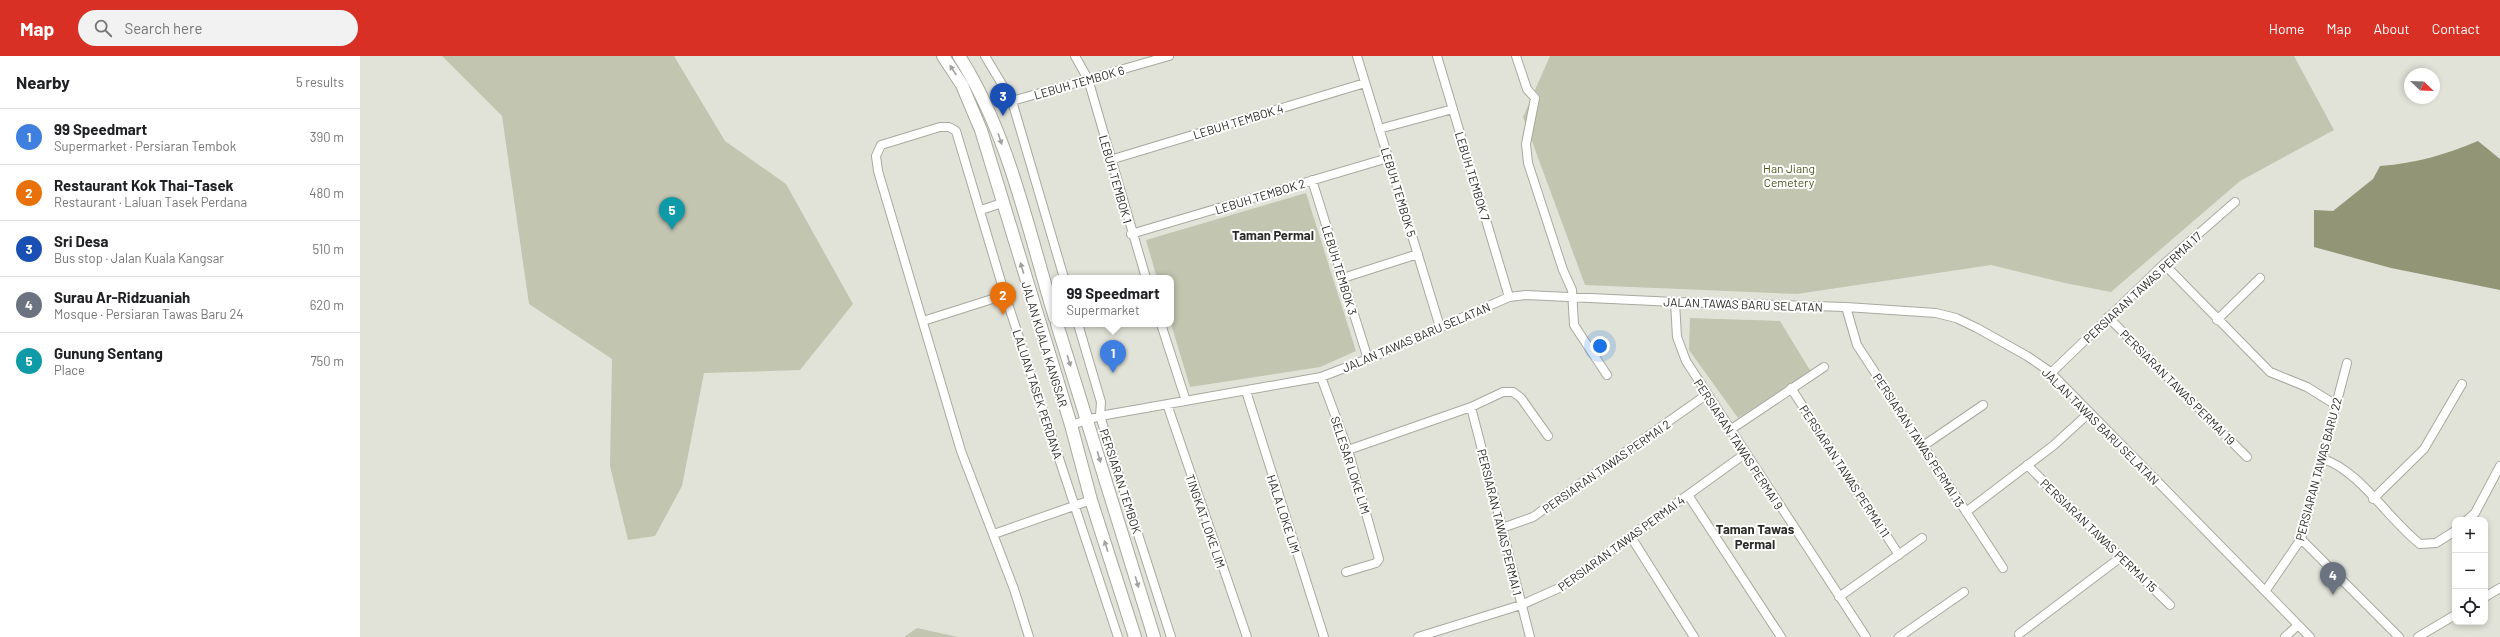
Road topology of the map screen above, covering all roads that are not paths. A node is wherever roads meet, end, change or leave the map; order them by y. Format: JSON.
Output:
{"nodes":[{"id":1,"x":943,"y":56,"type":"edge"},
{"id":2,"x":959,"y":56,"type":"edge"},
{"id":3,"x":985,"y":56,"type":"edge"},
{"id":4,"x":1075,"y":56,"type":"edge"},
{"id":5,"x":1169,"y":56,"type":"edge"},
{"id":6,"x":1357,"y":56,"type":"edge"},
{"id":7,"x":1437,"y":56,"type":"edge"},
{"id":8,"x":1516,"y":56,"type":"edge"},
{"id":9,"x":1088,"y":79,"type":"junction"},
{"id":10,"x":1365,"y":82,"type":"junction"},
{"id":11,"x":1012,"y":101,"type":"junction"},
{"id":12,"x":1452,"y":109,"type":"junction"},
{"id":13,"x":1380,"y":129,"type":"junction"},
{"id":14,"x":1388,"y":158,"type":"junction"},
{"id":15,"x":1110,"y":160,"type":"junction"},
{"id":16,"x":1010,"y":169,"type":"junction"},
{"id":17,"x":1312,"y":180,"type":"junction"},
{"id":18,"x":2235,"y":202,"type":"dead end"},
{"id":19,"x":1002,"y":203,"type":"junction"},
{"id":20,"x":981,"y":210,"type":"junction"},
{"id":21,"x":1027,"y":226,"type":"junction"},
{"id":22,"x":1131,"y":234,"type":"junction"},
{"id":23,"x":1418,"y":254,"type":"junction"},
{"id":24,"x":2164,"y":264,"type":"junction"},
{"id":25,"x":1063,"y":275,"type":"edge"},
{"id":26,"x":1145,"y":275,"type":"edge"},
{"id":27,"x":1343,"y":278,"type":"junction"},
{"id":28,"x":2260,"y":278,"type":"dead end"},
{"id":29,"x":1005,"y":295,"type":"junction"},
{"id":30,"x":1509,"y":297,"type":"junction"},
{"id":31,"x":1574,"y":298,"type":"junction"},
{"id":32,"x":1676,"y":302,"type":"junction"},
{"id":33,"x":1846,"y":307,"type":"junction"},
{"id":34,"x":1052,"y":308,"type":"edge"},
{"id":35,"x":2108,"y":317,"type":"junction"},
{"id":36,"x":2217,"y":320,"type":"junction"},
{"id":37,"x":923,"y":322,"type":"junction"},
{"id":38,"x":1058,"y":327,"type":"edge"},
{"id":39,"x":1079,"y":327,"type":"edge"},
{"id":40,"x":1162,"y":327,"type":"edge"},
{"id":41,"x":1440,"y":327,"type":"junction"},
{"id":42,"x":1368,"y":359,"type":"junction"},
{"id":43,"x":2347,"y":363,"type":"dead end"},
{"id":44,"x":1824,"y":367,"type":"dead end"},
{"id":45,"x":2051,"y":373,"type":"junction"},
{"id":46,"x":1607,"y":375,"type":"dead end"},
{"id":47,"x":1321,"y":377,"type":"junction"},
{"id":48,"x":2462,"y":384,"type":"dead end"},
{"id":49,"x":1791,"y":388,"type":"junction"},
{"id":50,"x":1246,"y":391,"type":"junction"},
{"id":51,"x":1706,"y":395,"type":"junction"},
{"id":52,"x":1186,"y":401,"type":"junction"},
{"id":53,"x":1167,"y":404,"type":"junction"},
{"id":54,"x":1983,"y":405,"type":"dead end"},
{"id":55,"x":2336,"y":405,"type":"junction"},
{"id":56,"x":1471,"y":407,"type":"junction"},
{"id":57,"x":2089,"y":413,"type":"junction"},
{"id":58,"x":1100,"y":416,"type":"junction"},
{"id":59,"x":1088,"y":420,"type":"junction"},
{"id":60,"x":1071,"y":425,"type":"junction"},
{"id":61,"x":1730,"y":430,"type":"junction"},
{"id":62,"x":1548,"y":436,"type":"dead end"},
{"id":63,"x":1922,"y":446,"type":"junction"},
{"id":64,"x":1348,"y":450,"type":"junction"},
{"id":65,"x":1746,"y":453,"type":"junction"},
{"id":66,"x":2247,"y":457,"type":"dead end"},
{"id":67,"x":2323,"y":459,"type":"junction"},
{"id":68,"x":2027,"y":465,"type":"junction"},
{"id":69,"x":2500,"y":466,"type":"edge"},
{"id":70,"x":1688,"y":495,"type":"junction"},
{"id":71,"x":2373,"y":499,"type":"junction"},
{"id":72,"x":1091,"y":500,"type":"junction"},
{"id":73,"x":1075,"y":506,"type":"junction"},
{"id":74,"x":1966,"y":512,"type":"junction"},
{"id":75,"x":2470,"y":517,"type":"edge"},
{"id":76,"x":1502,"y":528,"type":"junction"},
{"id":77,"x":2452,"y":533,"type":"edge"},
{"id":78,"x":994,"y":534,"type":"junction"},
{"id":79,"x":1631,"y":537,"type":"junction"},
{"id":80,"x":1922,"y":538,"type":"dead end"},
{"id":81,"x":2301,"y":539,"type":"junction"},
{"id":82,"x":1899,"y":555,"type":"junction"},
{"id":83,"x":2121,"y":557,"type":"junction"},
{"id":84,"x":2003,"y":568,"type":"dead end"},
{"id":85,"x":1346,"y":572,"type":"dead end"},
{"id":86,"x":2500,"y":588,"type":"edge"},
{"id":87,"x":2266,"y":590,"type":"junction"},
{"id":88,"x":1964,"y":592,"type":"dead end"},
{"id":89,"x":2488,"y":595,"type":"edge"},
{"id":90,"x":1839,"y":597,"type":"junction"},
{"id":91,"x":1521,"y":605,"type":"junction"},
{"id":92,"x":2170,"y":605,"type":"dead end"},
{"id":93,"x":2452,"y":617,"type":"edge"},
{"id":94,"x":2298,"y":625,"type":"junction"},
{"id":95,"x":2019,"y":634,"type":"dead end"},
{"id":96,"x":1029,"y":637,"type":"edge"},
{"id":97,"x":1118,"y":637,"type":"edge"},
{"id":98,"x":1135,"y":637,"type":"edge"},
{"id":99,"x":1154,"y":637,"type":"edge"},
{"id":100,"x":1171,"y":637,"type":"edge"},
{"id":101,"x":1246,"y":637,"type":"edge"},
{"id":102,"x":1324,"y":637,"type":"edge"},
{"id":103,"x":1418,"y":637,"type":"edge"},
{"id":104,"x":1530,"y":637,"type":"edge"},
{"id":105,"x":1694,"y":637,"type":"edge"},
{"id":106,"x":1781,"y":637,"type":"edge"},
{"id":107,"x":1866,"y":637,"type":"edge"},
{"id":108,"x":1899,"y":637,"type":"edge"},
{"id":109,"x":2285,"y":637,"type":"edge"},
{"id":110,"x":2310,"y":637,"type":"edge"},
{"id":111,"x":2399,"y":637,"type":"edge"},
{"id":112,"x":2418,"y":637,"type":"edge"}],
"edges":[{"from":19,"to":1,"type":"highway","name":"JALAN KUALA KANGSAR","one_way":true},
{"from":2,"to":16,"type":"highway","name":"JALAN KUALA KANGSAR","one_way":true},
{"from":3,"to":11,"type":"street"},
{"from":4,"to":9,"type":"street","name":"LEBUH TEMBOK 1"},
{"from":5,"to":9,"type":"street","name":"LEBUH TEMBOK 6"},
{"from":6,"to":10,"type":"street","name":"LEBUH TEMBOK 5"},
{"from":7,"to":12,"type":"street","name":"LEBUH TEMBOK 7"},
{"from":8,"to":31,"type":"street"},
{"from":9,"to":11,"type":"street","name":"LEBUH TEMBOK 6"},
{"from":9,"to":15,"type":"street","name":"LEBUH TEMBOK 1"},
{"from":10,"to":13,"type":"street","name":"LEBUH TEMBOK 5"},
{"from":10,"to":15,"type":"street","name":"LEBUH TEMBOK 4"},
{"from":11,"to":25,"type":"street"},
{"from":12,"to":13,"type":"street"},
{"from":12,"to":30,"type":"street","name":"LEBUH TEMBOK 7"},
{"from":13,"to":14,"type":"street","name":"LEBUH TEMBOK 5"},
{"from":14,"to":17,"type":"street","name":"LEBUH TEMBOK 2"},
{"from":14,"to":23,"type":"street","name":"LEBUH TEMBOK 5"},
{"from":15,"to":22,"type":"street","name":"LEBUH TEMBOK 1"},
{"from":16,"to":19,"type":"highway"},
{"from":16,"to":21,"type":"highway","name":"JALAN KUALA KANGSAR"},
{"from":17,"to":22,"type":"street","name":"LEBUH TEMBOK 2"},
{"from":17,"to":27,"type":"street","name":"LEBUH TEMBOK 3"},
{"from":18,"to":24,"type":"street","name":"PERSIARAN TAWAS PERMAI 17"},
{"from":19,"to":20,"type":"street"},
{"from":19,"to":21,"type":"highway"},
{"from":60,"to":19,"type":"highway","name":"JALAN KUALA KANGSAR","one_way":true},
{"from":20,"to":29,"type":"street","name":"LALUAN TASEK PERDANA"},
{"from":20,"to":37,"type":"street","name":"LALUAN TASEK PERDANA"},
{"from":21,"to":34,"type":"highway","name":"JALAN KUALA KANGSAR"},
{"from":22,"to":26,"type":"street","name":"LEBUH TEMBOK 1"},
{"from":23,"to":27,"type":"street"},
{"from":23,"to":41,"type":"street","name":"LEBUH TEMBOK 5"},
{"from":24,"to":35,"type":"street","name":"PERSIARAN TAWAS PERMAI 17"},
{"from":24,"to":36,"type":"street"},
{"from":27,"to":42,"type":"street","name":"LEBUH TEMBOK 3"},
{"from":28,"to":36,"type":"street"},
{"from":29,"to":37,"type":"street"},
{"from":29,"to":73,"type":"street","name":"LALUAN TASEK PERDANA"},
{"from":30,"to":31,"type":"street","name":"JALAN TAWAS BARU SELATAN"},
{"from":30,"to":41,"type":"street","name":"JALAN TAWAS BARU SELATAN"},
{"from":31,"to":32,"type":"street","name":"JALAN TAWAS BARU SELATAN"},
{"from":31,"to":46,"type":"street"},
{"from":32,"to":33,"type":"street","name":"JALAN TAWAS BARU SELATAN"},
{"from":32,"to":51,"type":"street","name":"PERSIARAN TAWAS PERMAI 9"},
{"from":33,"to":45,"type":"street","name":"JALAN TAWAS BARU SELATAN"},
{"from":33,"to":63,"type":"street","name":"PERSIARAN TAWAS PERMAI 13"},
{"from":35,"to":45,"type":"street","name":"PERSIARAN TAWAS PERMAI 17"},
{"from":35,"to":66,"type":"street","name":"PERSIARAN TAWAS PERMAI 19"},
{"from":36,"to":55,"type":"street"},
{"from":37,"to":78,"type":"street"},
{"from":38,"to":59,"type":"highway","name":"JALAN KUALA KANGSAR","one_way":true},
{"from":39,"to":58,"type":"street","name":"PERSIARAN TEMBOK"},
{"from":40,"to":52,"type":"street"},
{"from":41,"to":42,"type":"street","name":"JALAN TAWAS BARU SELATAN"},
{"from":42,"to":47,"type":"street","name":"JALAN TAWAS BARU SELATAN"},
{"from":43,"to":55,"type":"street","name":"PERSIARAN TAWAS BARU 22"},
{"from":44,"to":49,"type":"street"},
{"from":45,"to":57,"type":"street","name":"JALAN TAWAS BARU SELATAN"},
{"from":47,"to":50,"type":"street","name":"JALAN TAWAS BARU SELATAN"},
{"from":47,"to":64,"type":"street","name":"SELESAR LOKE LIM"},
{"from":48,"to":71,"type":"street"},
{"from":49,"to":61,"type":"street"},
{"from":49,"to":82,"type":"street","name":"PERSIARAN TAWAS PERMAI 11"},
{"from":50,"to":52,"type":"street","name":"JALAN TAWAS BARU SELATAN"},
{"from":50,"to":102,"type":"street","name":"HALA LOKE LIM"},
{"from":51,"to":61,"type":"street","name":"PERSIARAN TAWAS PERMAI 9"},
{"from":51,"to":76,"type":"street","name":"PERSIARAN TAWAS PERMAI 2"},
{"from":52,"to":53,"type":"street","name":"JALAN TAWAS BARU SELATAN"},
{"from":53,"to":58,"type":"street","name":"JALAN TAWAS BARU SELATAN"},
{"from":53,"to":101,"type":"street","name":"TINGKAT LOKE LIM"},
{"from":54,"to":63,"type":"street"},
{"from":55,"to":67,"type":"street","name":"PERSIARAN TAWAS BARU 22"},
{"from":56,"to":62,"type":"street"},
{"from":56,"to":64,"type":"street"},
{"from":56,"to":76,"type":"street","name":"PERSIARAN TAWAS PERMAI 1"},
{"from":57,"to":68,"type":"street"},
{"from":57,"to":87,"type":"street","name":"JALAN TAWAS BARU SELATAN"},
{"from":58,"to":59,"type":"street","name":"JALAN TAWAS BARU SELATAN"},
{"from":58,"to":100,"type":"street","name":"PERSIARAN TEMBOK"},
{"from":59,"to":60,"type":"street","name":"JALAN TAWAS BARU SELATAN"},
{"from":59,"to":99,"type":"highway","name":"JALAN KUALA KANGSAR","one_way":true},
{"from":60,"to":72,"type":"highway","name":"JALAN KUALA KANGSAR"},
{"from":61,"to":65,"type":"street","name":"PERSIARAN TAWAS PERMAI 9"},
{"from":63,"to":74,"type":"street","name":"PERSIARAN TAWAS PERMAI 13"},
{"from":64,"to":85,"type":"street","name":"SELESAR LOKE LIM"},
{"from":65,"to":70,"type":"street","name":"PERSIARAN TAWAS PERMAI 4"},
{"from":65,"to":90,"type":"street","name":"PERSIARAN TAWAS PERMAI 9"},
{"from":67,"to":71,"type":"street"},
{"from":67,"to":81,"type":"street","name":"PERSIARAN TAWAS BARU 22"},
{"from":68,"to":74,"type":"street"},
{"from":68,"to":83,"type":"street","name":"PERSIARAN TAWAS PERMAI 15"},
{"from":69,"to":75,"type":"street"},
{"from":70,"to":79,"type":"street","name":"PERSIARAN TAWAS PERMAI 4"},
{"from":70,"to":106,"type":"street"},
{"from":71,"to":77,"type":"street"},
{"from":72,"to":73,"type":"street"},
{"from":98,"to":72,"type":"highway","name":"JALAN KUALA KANGSAR","one_way":true},
{"from":73,"to":78,"type":"street"},
{"from":73,"to":97,"type":"street","name":"LALUAN TASEK PERDANA"},
{"from":74,"to":84,"type":"street","name":"PERSIARAN TAWAS PERMAI 13"},
{"from":76,"to":91,"type":"street","name":"PERSIARAN TAWAS PERMAI 1"},
{"from":78,"to":96,"type":"street"},
{"from":79,"to":91,"type":"street","name":"PERSIARAN TAWAS PERMAI 4"},
{"from":79,"to":105,"type":"street"},
{"from":80,"to":82,"type":"street"},
{"from":81,"to":87,"type":"street","name":"PERSIARAN TAWAS BARU 22"},
{"from":81,"to":111,"type":"street"},
{"from":82,"to":90,"type":"street"},
{"from":83,"to":92,"type":"street","name":"PERSIARAN TAWAS PERMAI 15"},
{"from":83,"to":95,"type":"street"},
{"from":86,"to":89,"type":"street"},
{"from":87,"to":94,"type":"street","name":"JALAN TAWAS BARU SELATAN"},
{"from":88,"to":108,"type":"street"},
{"from":90,"to":107,"type":"street","name":"PERSIARAN TAWAS PERMAI 9"},
{"from":91,"to":103,"type":"street","name":"PERSIARAN TAWAS PERMAI 4"},
{"from":91,"to":104,"type":"street","name":"PERSIARAN TAWAS PERMAI 1"},
{"from":93,"to":112,"type":"street"},
{"from":94,"to":109,"type":"street"},
{"from":94,"to":110,"type":"street","name":"JALAN TAWAS BARU SELATAN"}]}
